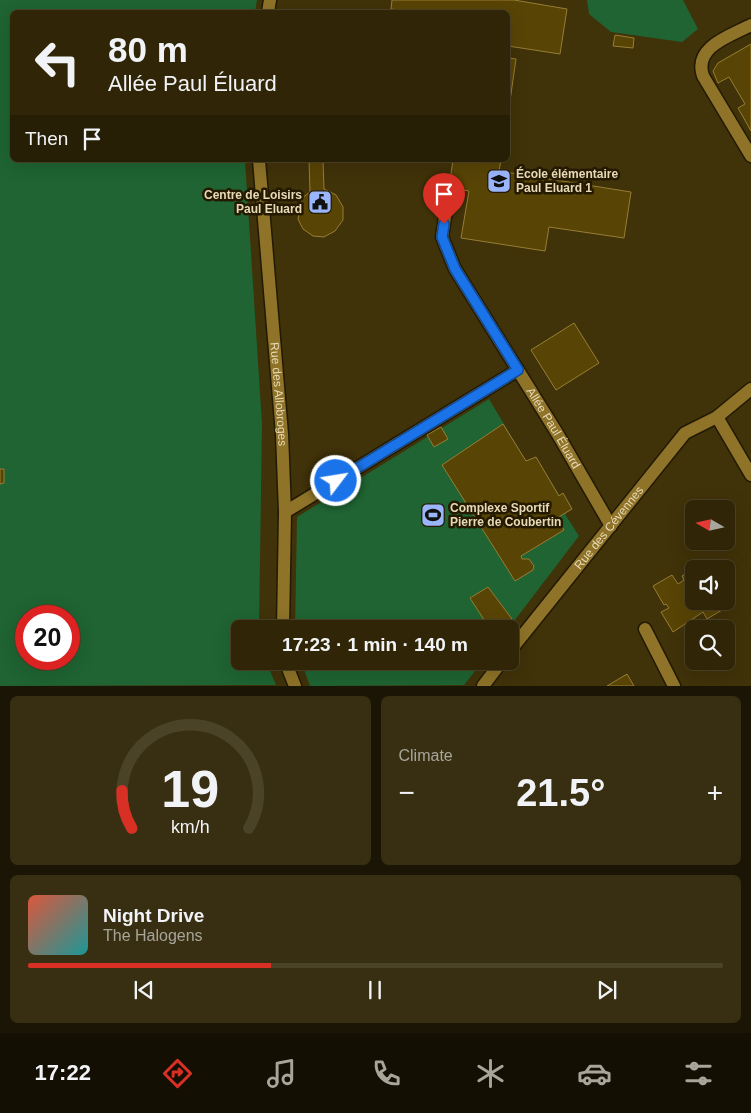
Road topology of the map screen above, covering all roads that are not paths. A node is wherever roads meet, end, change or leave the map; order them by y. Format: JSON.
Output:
{"nodes":[{"id":1,"x":751,"y":25,"type":"edge"},
{"id":2,"x":751,"y":156,"type":"edge"},
{"id":3,"x":259,"y":162,"type":"edge"},
{"id":4,"x":448,"y":197,"type":"dead end"},
{"id":5,"x":518,"y":370,"type":"junction"},
{"id":6,"x":751,"y":389,"type":"edge"},
{"id":7,"x":717,"y":417,"type":"junction"},
{"id":8,"x":751,"y":475,"type":"edge"},
{"id":9,"x":285,"y":512,"type":"junction"},
{"id":10,"x":611,"y":526,"type":"junction"},
{"id":11,"x":283,"y":620,"type":"edge"},
{"id":12,"x":645,"y":629,"type":"dead end"},
{"id":13,"x":519,"y":640,"type":"edge"},
{"id":14,"x":289,"y":670,"type":"edge"},
{"id":15,"x":495,"y":670,"type":"edge"},
{"id":16,"x":295,"y":686,"type":"edge"},
{"id":17,"x":482,"y":686,"type":"edge"},
{"id":18,"x":674,"y":686,"type":"edge"}],
"edges":[{"from":1,"to":2,"type":"street"},
{"from":3,"to":9,"type":"street","name":"Rue des Allobroges"},
{"from":4,"to":5,"type":"street","name":"Allée Paul Éluard"},
{"from":5,"to":9,"type":"street"},
{"from":5,"to":10,"type":"street","name":"Allée Paul Éluard"},
{"from":6,"to":7,"type":"street"},
{"from":7,"to":8,"type":"street"},
{"from":7,"to":10,"type":"street","name":"Rue des Cévennes"},
{"from":9,"to":11,"type":"street","name":"Rue des Allobroges"},
{"from":10,"to":13,"type":"street","name":"Rue des Cévennes"},
{"from":12,"to":18,"type":"street"},
{"from":14,"to":16,"type":"street"},
{"from":15,"to":17,"type":"street"}]}
